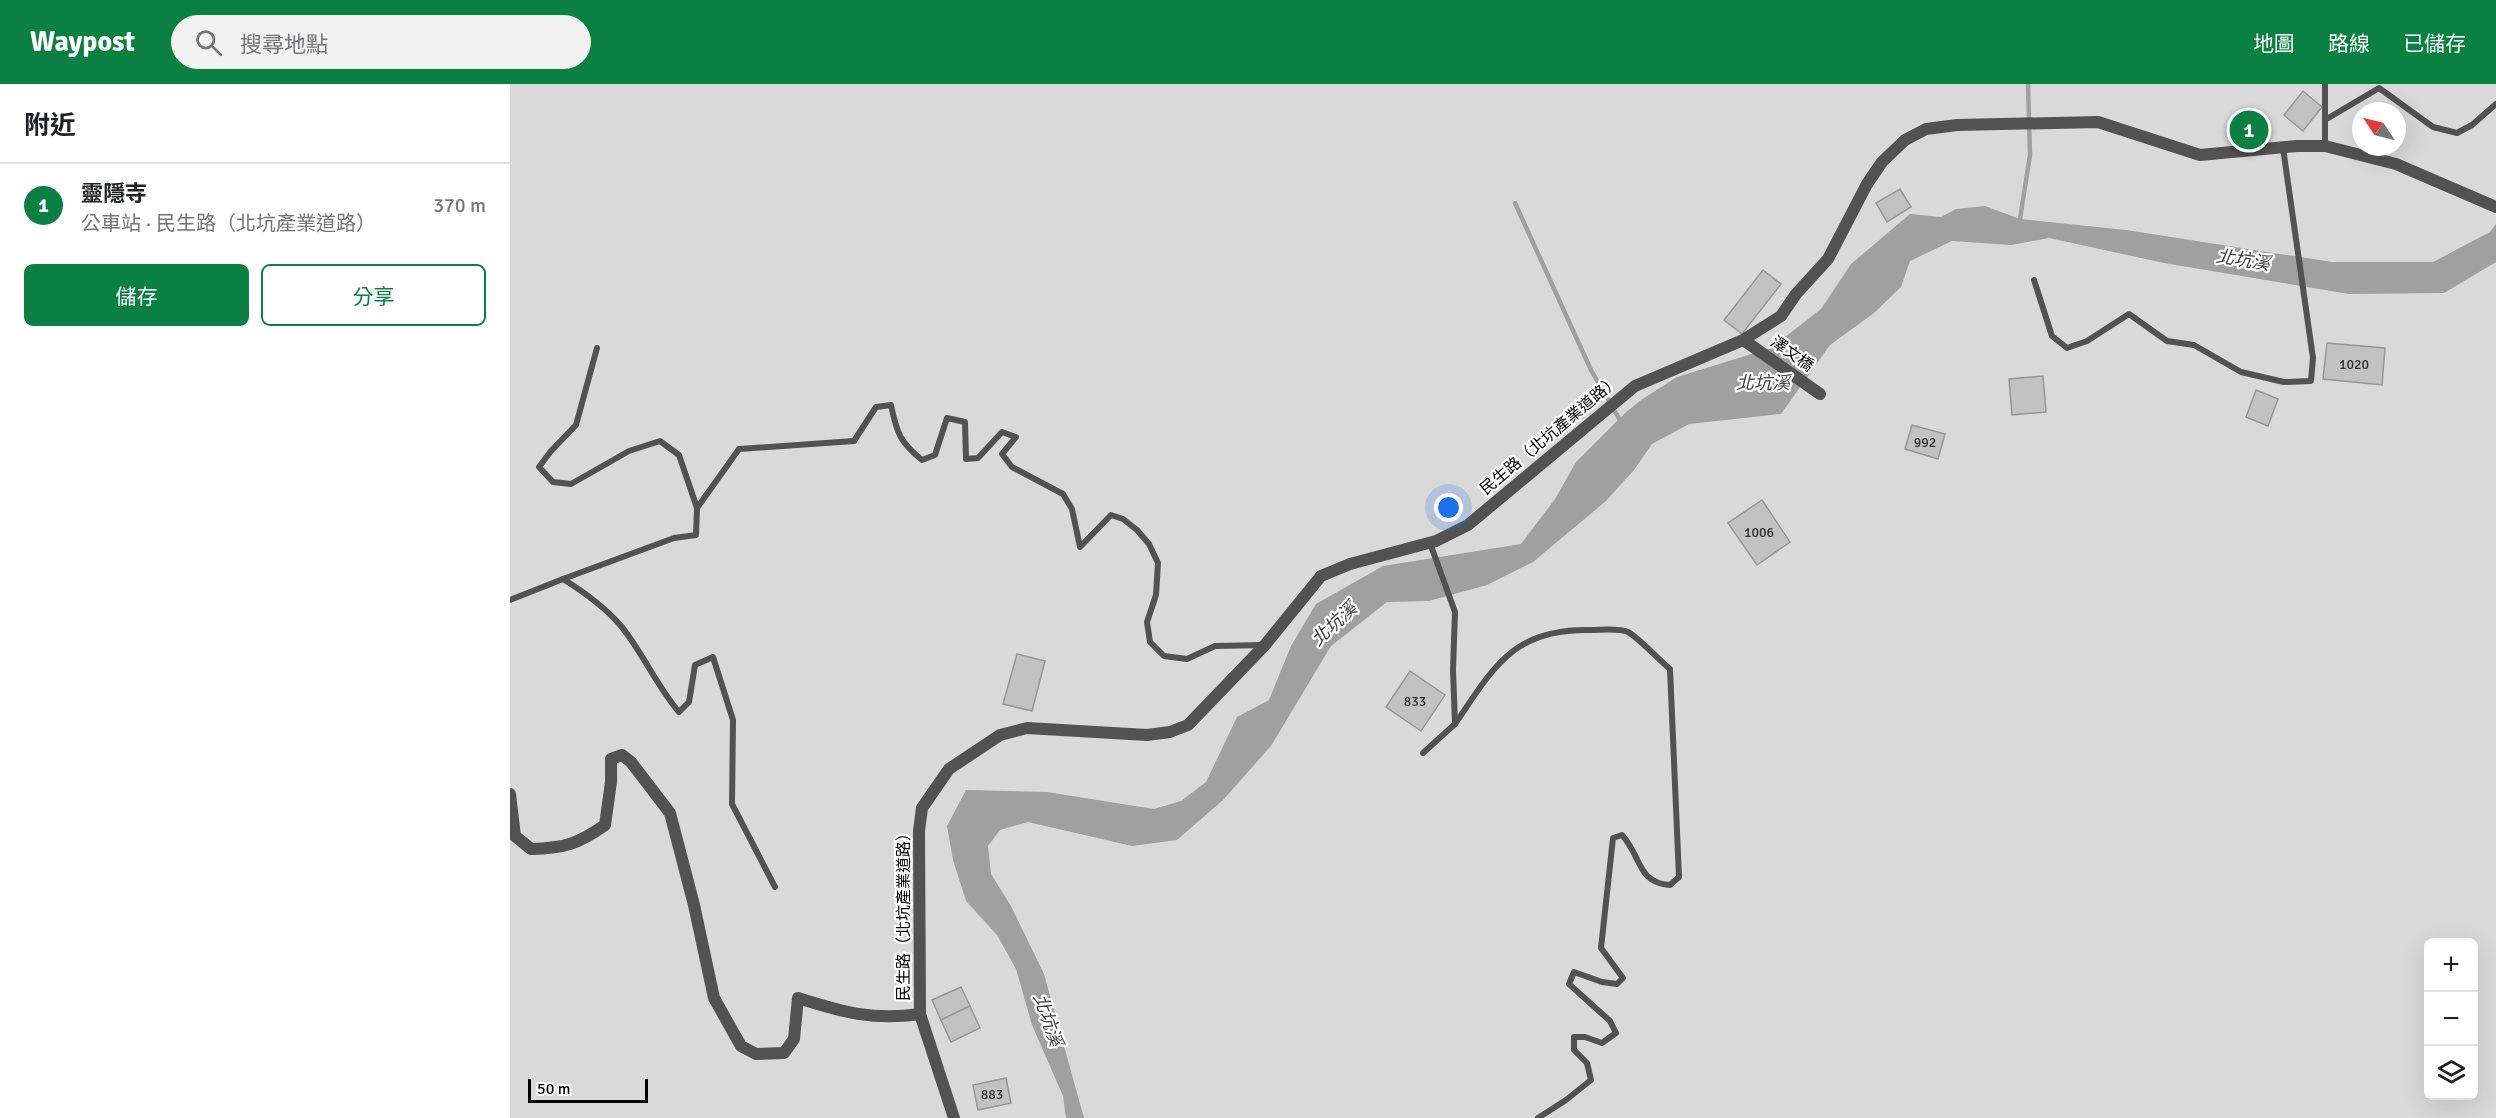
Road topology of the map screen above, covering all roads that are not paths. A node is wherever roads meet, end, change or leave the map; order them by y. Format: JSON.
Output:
{"nodes":[{"id":1,"x":2325,"y":84,"type":"edge"},
{"id":2,"x":2496,"y":104,"type":"edge"},
{"id":3,"x":2325,"y":120,"type":"junction"},
{"id":4,"x":2325,"y":146,"type":"junction"},
{"id":5,"x":2283,"y":148,"type":"junction"},
{"id":6,"x":2496,"y":207,"type":"edge"},
{"id":7,"x":2034,"y":280,"type":"dead end"},
{"id":8,"x":1744,"y":341,"type":"dead end"},
{"id":9,"x":597,"y":348,"type":"dead end"},
{"id":10,"x":1820,"y":394,"type":"dead end"},
{"id":11,"x":697,"y":508,"type":"junction"},
{"id":12,"x":1430,"y":543,"type":"junction"},
{"id":13,"x":563,"y":579,"type":"junction"},
{"id":14,"x":510,"y":600,"type":"edge"},
{"id":15,"x":1265,"y":645,"type":"junction"},
{"id":16,"x":1455,"y":724,"type":"junction"},
{"id":17,"x":1423,"y":753,"type":"dead end"},
{"id":18,"x":510,"y":794,"type":"edge"},
{"id":19,"x":775,"y":887,"type":"dead end"},
{"id":20,"x":920,"y":1014,"type":"junction"},
{"id":21,"x":954,"y":1118,"type":"edge"},
{"id":22,"x":1538,"y":1118,"type":"edge"}],
"edges":[{"from":1,"to":3,"type":"lane"},
{"from":2,"to":3,"type":"lane"},
{"from":3,"to":4,"type":"lane"},
{"from":4,"to":5,"type":"street","name":"民生路（北坑產業道路）"},
{"from":4,"to":6,"type":"street","name":"民生路（北坑產業道路）"},
{"from":5,"to":7,"type":"lane"},
{"from":5,"to":12,"type":"street","name":"民生路（北坑產業道路）"},
{"from":8,"to":10,"type":"street","name":"澤文橋"},
{"from":9,"to":11,"type":"lane"},
{"from":11,"to":13,"type":"lane"},
{"from":11,"to":15,"type":"lane"},
{"from":12,"to":15,"type":"street","name":"民生路（北坑產業道路）"},
{"from":12,"to":16,"type":"lane"},
{"from":13,"to":14,"type":"lane"},
{"from":13,"to":19,"type":"lane"},
{"from":15,"to":20,"type":"street","name":"民生路（北坑產業道路）"},
{"from":16,"to":17,"type":"lane"},
{"from":16,"to":22,"type":"lane"},
{"from":18,"to":20,"type":"street"},
{"from":20,"to":21,"type":"street","name":"民生路（北坑產業道路）"}]}
